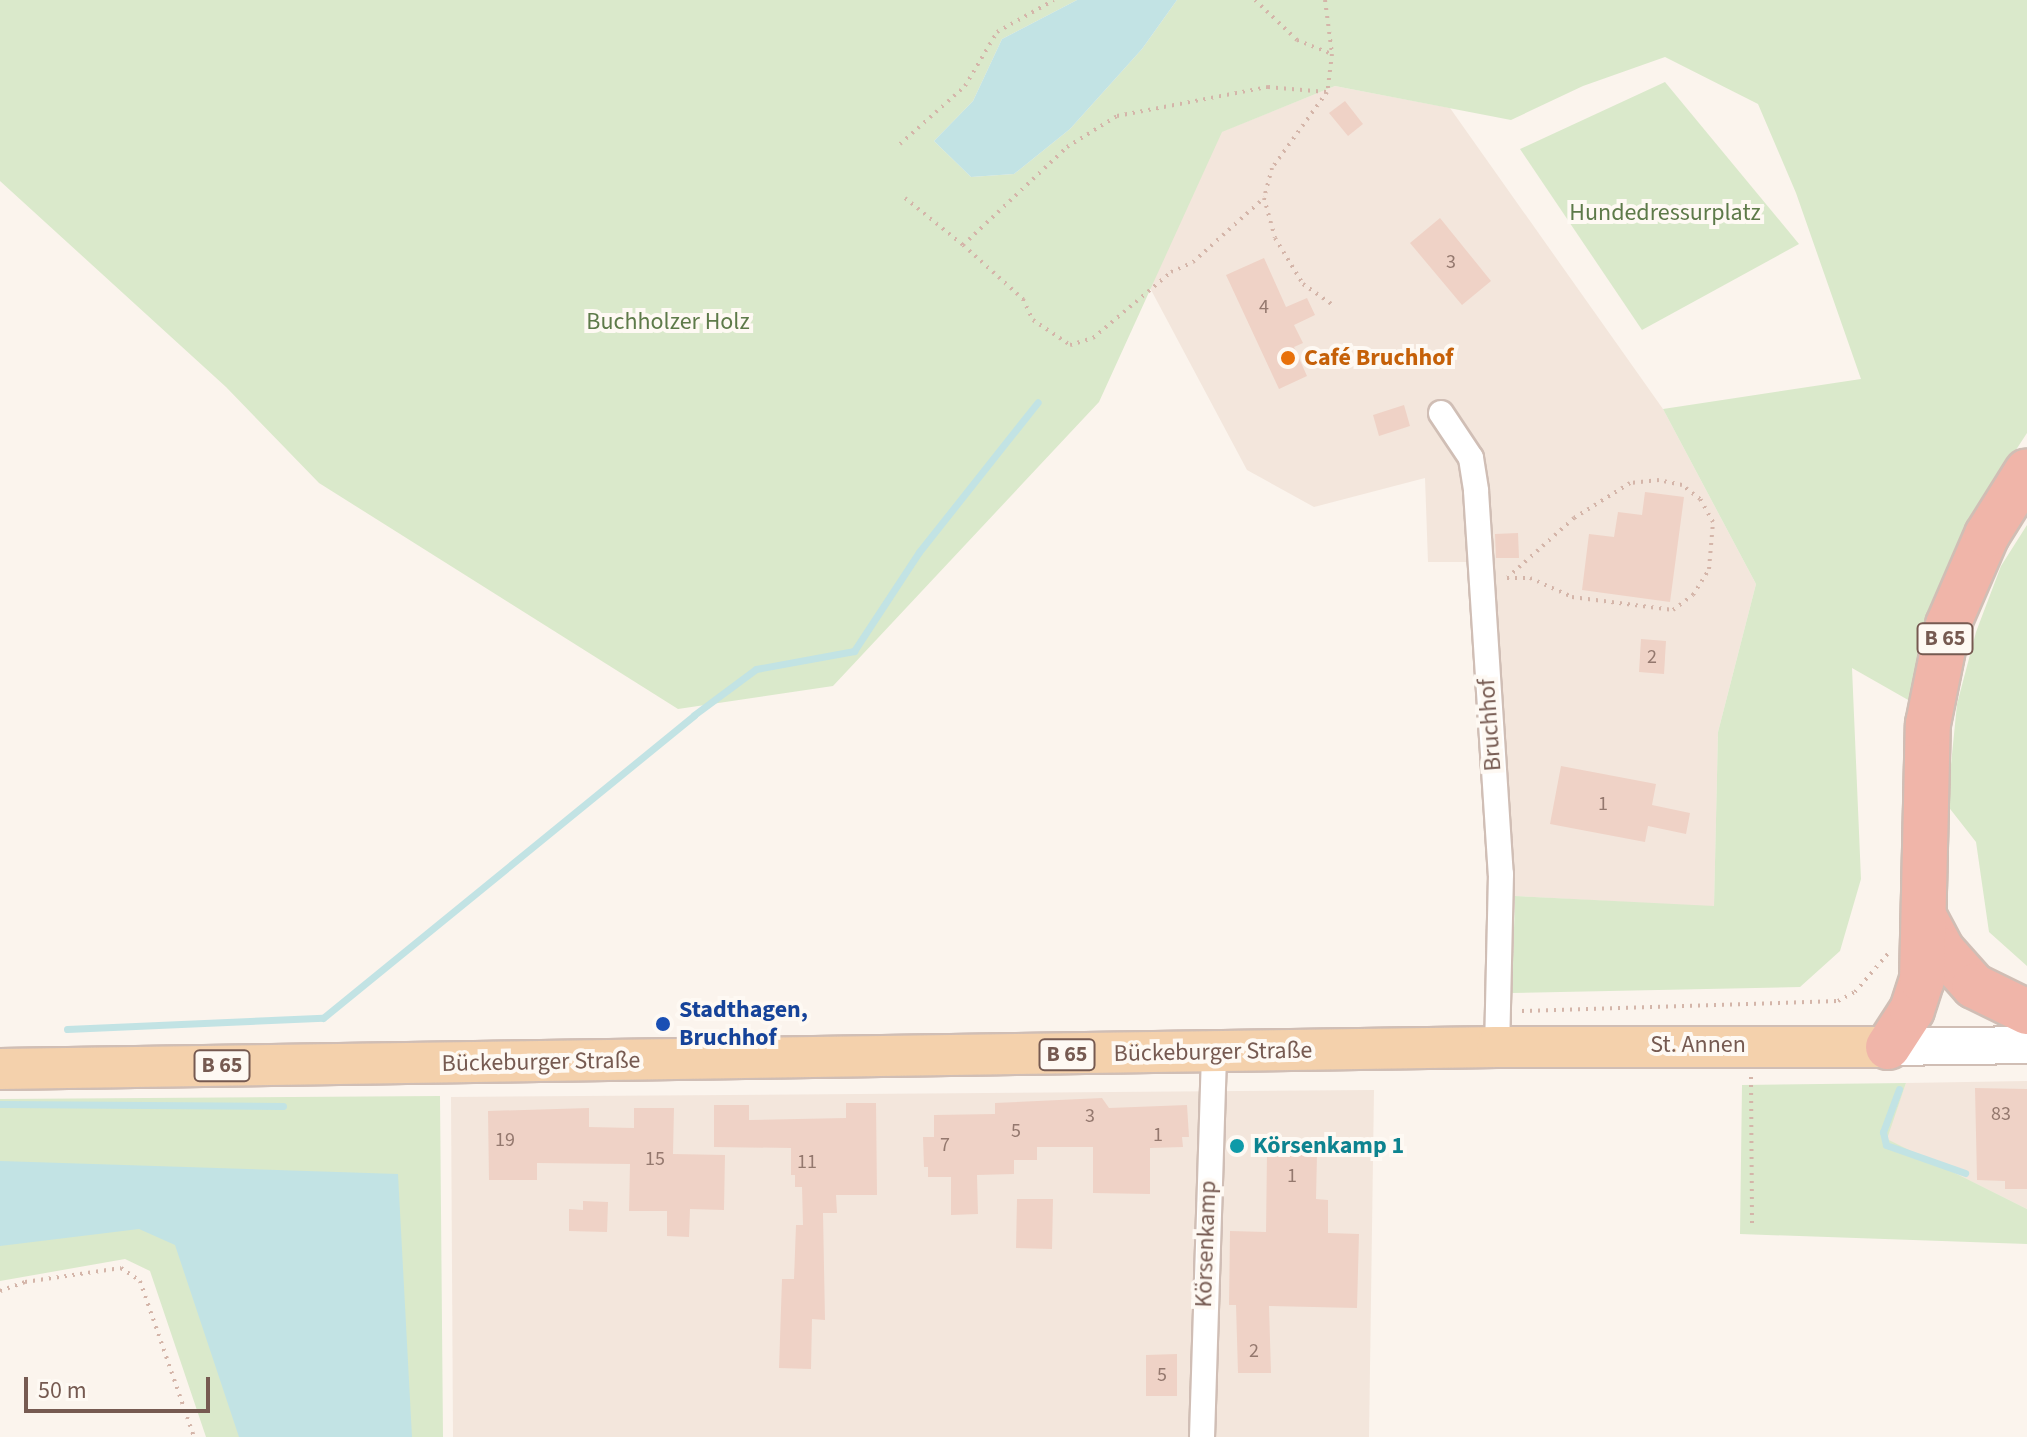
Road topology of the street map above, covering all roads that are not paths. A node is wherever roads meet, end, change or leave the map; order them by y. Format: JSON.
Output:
{"nodes":[{"id":1,"x":1441,"y":413,"type":"dead end"},
{"id":2,"x":2027,"y":471,"type":"edge"},
{"id":3,"x":1924,"y":934,"type":"junction"},
{"id":4,"x":2027,"y":1012,"type":"edge"},
{"id":5,"x":1497,"y":1029,"type":"junction"},
{"id":6,"x":2027,"y":1045,"type":"edge"},
{"id":7,"x":1888,"y":1047,"type":"junction"},
{"id":8,"x":1370,"y":1049,"type":"joint"},
{"id":9,"x":1214,"y":1052,"type":"junction"},
{"id":10,"x":0,"y":1069,"type":"edge"},
{"id":11,"x":1202,"y":1437,"type":"edge"}],
"edges":[{"from":1,"to":5,"type":"street","name":"Bruchhof"},
{"from":2,"to":3,"type":"highway","number":"B 65"},
{"from":3,"to":4,"type":"highway"},
{"from":3,"to":7,"type":"highway","number":"B 65"},
{"from":5,"to":7,"type":"main road","name":"St. Annen","number":"B 65"},
{"from":5,"to":8,"type":"main road","name":"St. Annen","number":"B 65"},
{"from":6,"to":7,"type":"main road","name":"St. Annen"},
{"from":8,"to":9,"type":"main road","name":"Bückeburger Straße","number":"B 65"},
{"from":9,"to":10,"type":"main road","name":"Bückeburger Straße","number":"B 65"},
{"from":9,"to":11,"type":"street","name":"Körsenkamp"}]}
